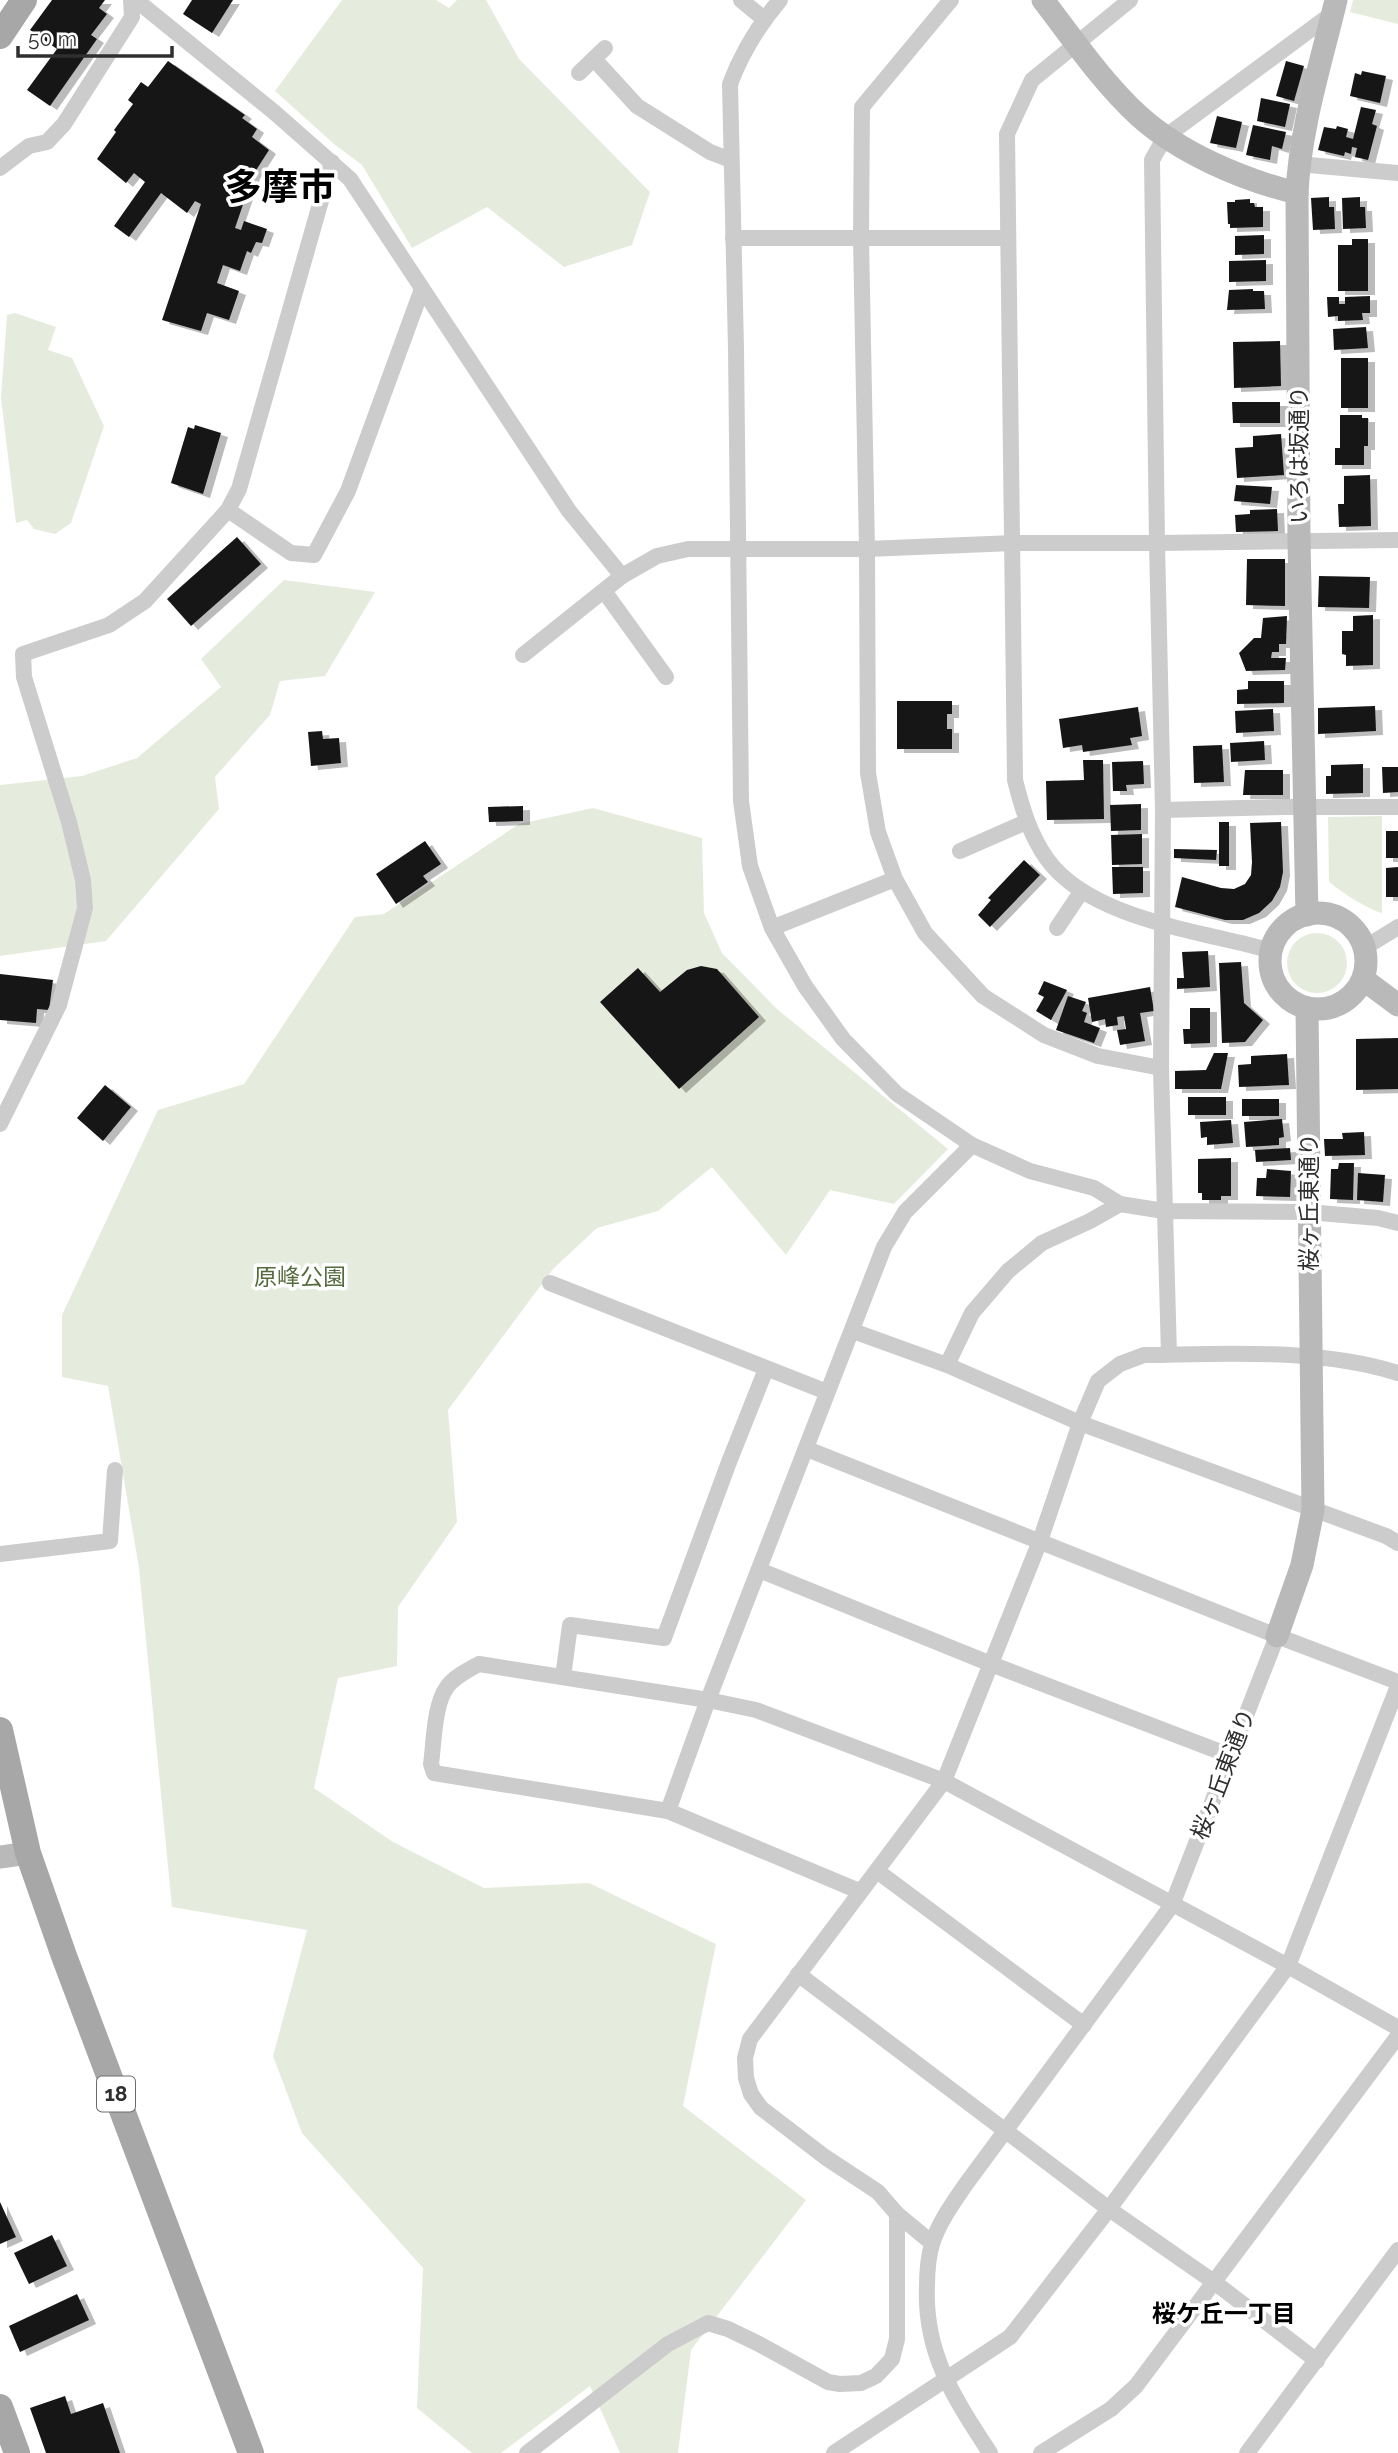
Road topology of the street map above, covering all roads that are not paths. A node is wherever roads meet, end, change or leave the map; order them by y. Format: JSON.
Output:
{"nodes":[{"id":1,"x":24,"y":0,"type":"edge"},
{"id":2,"x":131,"y":0,"type":"edge"},
{"id":3,"x":136,"y":0,"type":"edge"},
{"id":4,"x":741,"y":0,"type":"edge"},
{"id":5,"x":780,"y":0,"type":"edge"},
{"id":6,"x":951,"y":0,"type":"edge"},
{"id":7,"x":1043,"y":0,"type":"edge"},
{"id":8,"x":1130,"y":0,"type":"edge"},
{"id":9,"x":1335,"y":6,"type":"edge"},
{"id":10,"x":764,"y":19,"type":"junction"},
{"id":11,"x":0,"y":36,"type":"edge"},
{"id":12,"x":1075,"y":43,"type":"junction"},
{"id":13,"x":579,"y":73,"type":"dead end"},
{"id":14,"x":1165,"y":137,"type":"junction"},
{"id":15,"x":731,"y":160,"type":"junction"},
{"id":16,"x":332,"y":162,"type":"junction"},
{"id":17,"x":1298,"y":164,"type":"junction"},
{"id":18,"x":0,"y":168,"type":"edge"},
{"id":19,"x":1398,"y":173,"type":"edge"},
{"id":20,"x":1297,"y":193,"type":"junction"},
{"id":21,"x":733,"y":237,"type":"junction"},
{"id":22,"x":861,"y":238,"type":"junction"},
{"id":23,"x":1007,"y":238,"type":"junction"},
{"id":24,"x":422,"y":289,"type":"junction"},
{"id":25,"x":228,"y":510,"type":"junction"},
{"id":26,"x":1398,"y":540,"type":"edge"},
{"id":27,"x":1299,"y":541,"type":"junction"},
{"id":28,"x":1014,"y":543,"type":"junction"},
{"id":29,"x":1157,"y":543,"type":"junction"},
{"id":30,"x":738,"y":548,"type":"junction"},
{"id":31,"x":866,"y":549,"type":"junction"},
{"id":32,"x":622,"y":576,"type":"junction"},
{"id":33,"x":604,"y":591,"type":"junction"},
{"id":34,"x":523,"y":655,"type":"dead end"},
{"id":35,"x":666,"y":677,"type":"dead end"},
{"id":36,"x":1305,"y":807,"type":"junction"},
{"id":37,"x":1398,"y":807,"type":"edge"},
{"id":38,"x":1163,"y":810,"type":"junction"},
{"id":39,"x":1026,"y":822,"type":"junction"},
{"id":40,"x":960,"y":851,"type":"dead end"},
{"id":41,"x":895,"y":879,"type":"junction"},
{"id":42,"x":1082,"y":892,"type":"junction"},
{"id":43,"x":1307,"y":915,"type":"junction"},
{"id":44,"x":1163,"y":924,"type":"junction"},
{"id":45,"x":1398,"y":927,"type":"edge"},
{"id":46,"x":772,"y":928,"type":"junction"},
{"id":47,"x":1057,"y":929,"type":"dead end"},
{"id":48,"x":1364,"y":947,"type":"junction"},
{"id":49,"x":1272,"y":951,"type":"junction"},
{"id":50,"x":1363,"y":979,"type":"junction"},
{"id":51,"x":1398,"y":1005,"type":"edge"},
{"id":52,"x":1307,"y":1008,"type":"junction"},
{"id":53,"x":1161,"y":1068,"type":"junction"},
{"id":54,"x":0,"y":1124,"type":"edge"},
{"id":55,"x":972,"y":1145,"type":"junction"},
{"id":56,"x":1120,"y":1204,"type":"junction"},
{"id":57,"x":1164,"y":1211,"type":"junction"},
{"id":58,"x":1308,"y":1212,"type":"junction"},
{"id":59,"x":1398,"y":1223,"type":"edge"},
{"id":60,"x":550,"y":1283,"type":"dead end"},
{"id":61,"x":853,"y":1331,"type":"junction"},
{"id":62,"x":1169,"y":1354,"type":"junction"},
{"id":63,"x":1310,"y":1356,"type":"junction"},
{"id":64,"x":947,"y":1366,"type":"junction"},
{"id":65,"x":766,"y":1369,"type":"junction"},
{"id":66,"x":1398,"y":1374,"type":"edge"},
{"id":67,"x":827,"y":1392,"type":"junction"},
{"id":68,"x":1080,"y":1423,"type":"junction"},
{"id":69,"x":807,"y":1449,"type":"junction"},
{"id":70,"x":116,"y":1470,"type":"dead end"},
{"id":71,"x":1313,"y":1510,"type":"junction"},
{"id":72,"x":1040,"y":1541,"type":"junction"},
{"id":73,"x":1398,"y":1543,"type":"edge"},
{"id":74,"x":0,"y":1554,"type":"edge"},
{"id":75,"x":759,"y":1570,"type":"junction"},
{"id":76,"x":1277,"y":1636,"type":"junction"},
{"id":77,"x":990,"y":1664,"type":"junction"},
{"id":78,"x":563,"y":1677,"type":"junction"},
{"id":79,"x":1398,"y":1684,"type":"edge"},
{"id":80,"x":708,"y":1700,"type":"junction"},
{"id":81,"x":0,"y":1730,"type":"edge"},
{"id":82,"x":1231,"y":1756,"type":"junction"},
{"id":83,"x":944,"y":1781,"type":"junction"},
{"id":84,"x":668,"y":1811,"type":"junction"},
{"id":85,"x":28,"y":1853,"type":"junction"},
{"id":86,"x":0,"y":1857,"type":"edge"},
{"id":87,"x":877,"y":1871,"type":"junction"},
{"id":88,"x":859,"y":1891,"type":"junction"},
{"id":89,"x":1172,"y":1905,"type":"junction"},
{"id":90,"x":1288,"y":1966,"type":"junction"},
{"id":91,"x":798,"y":1974,"type":"junction"},
{"id":92,"x":1084,"y":2025,"type":"junction"},
{"id":93,"x":1398,"y":2028,"type":"edge"},
{"id":94,"x":1398,"y":2036,"type":"edge"},
{"id":95,"x":1005,"y":2131,"type":"junction"},
{"id":96,"x":1109,"y":2209,"type":"junction"},
{"id":97,"x":897,"y":2214,"type":"junction"},
{"id":98,"x":932,"y":2243,"type":"junction"},
{"id":99,"x":1398,"y":2250,"type":"edge"},
{"id":100,"x":1214,"y":2283,"type":"junction"},
{"id":101,"x":1317,"y":2361,"type":"junction"},
{"id":102,"x":945,"y":2381,"type":"junction"},
{"id":103,"x":0,"y":2407,"type":"edge"},
{"id":104,"x":17,"y":2453,"type":"edge"},
{"id":105,"x":251,"y":2453,"type":"edge"},
{"id":106,"x":527,"y":2453,"type":"edge"},
{"id":107,"x":834,"y":2453,"type":"edge"},
{"id":108,"x":990,"y":2453,"type":"edge"},
{"id":109,"x":1041,"y":2453,"type":"edge"},
{"id":110,"x":1247,"y":2453,"type":"edge"}],
"edges":[{"from":1,"to":11,"type":"main road"},
{"from":2,"to":18,"type":"street"},
{"from":3,"to":16,"type":"street"},
{"from":4,"to":10,"type":"street"},
{"from":5,"to":10,"type":"street"},
{"from":6,"to":22,"type":"street"},
{"from":7,"to":12,"type":"street"},
{"from":8,"to":12,"type":"street"},
{"from":9,"to":14,"type":"street"},
{"from":9,"to":17,"type":"street","name":"いろは坂通り"},
{"from":10,"to":15,"type":"street"},
{"from":12,"to":14,"type":"street"},
{"from":12,"to":23,"type":"street"},
{"from":13,"to":15,"type":"street"},
{"from":14,"to":20,"type":"street"},
{"from":14,"to":29,"type":"street"},
{"from":15,"to":21,"type":"street"},
{"from":16,"to":24,"type":"street"},
{"from":16,"to":25,"type":"street"},
{"from":17,"to":19,"type":"street"},
{"from":17,"to":20,"type":"street","name":"いろは坂通り"},
{"from":20,"to":27,"type":"street","name":"いろは坂通り"},
{"from":21,"to":22,"type":"street"},
{"from":21,"to":30,"type":"street"},
{"from":22,"to":23,"type":"street"},
{"from":22,"to":31,"type":"street"},
{"from":23,"to":28,"type":"street"},
{"from":24,"to":25,"type":"street"},
{"from":24,"to":32,"type":"street"},
{"from":25,"to":54,"type":"street"},
{"from":26,"to":27,"type":"street"},
{"from":27,"to":29,"type":"street"},
{"from":27,"to":36,"type":"street","name":"いろは坂通り"},
{"from":28,"to":29,"type":"street"},
{"from":28,"to":31,"type":"street"},
{"from":28,"to":39,"type":"street"},
{"from":29,"to":38,"type":"street"},
{"from":30,"to":31,"type":"street"},
{"from":30,"to":32,"type":"street"},
{"from":30,"to":46,"type":"street"},
{"from":31,"to":41,"type":"street"},
{"from":32,"to":33,"type":"street"},
{"from":33,"to":34,"type":"street"},
{"from":33,"to":35,"type":"street"},
{"from":36,"to":37,"type":"street"},
{"from":36,"to":38,"type":"street"},
{"from":36,"to":43,"type":"street","name":"いろは坂通り"},
{"from":38,"to":44,"type":"street"},
{"from":39,"to":40,"type":"street"},
{"from":39,"to":42,"type":"street"},
{"from":41,"to":46,"type":"street"},
{"from":41,"to":53,"type":"street"},
{"from":42,"to":44,"type":"street"},
{"from":42,"to":47,"type":"street"},
{"from":43,"to":48,"type":"street"},
{"from":43,"to":49,"type":"street"},
{"from":44,"to":49,"type":"street"},
{"from":44,"to":53,"type":"street"},
{"from":45,"to":48,"type":"street"},
{"from":46,"to":55,"type":"street"},
{"from":48,"to":50,"type":"street"},
{"from":49,"to":52,"type":"street"},
{"from":50,"to":51,"type":"street"},
{"from":50,"to":52,"type":"street"},
{"from":52,"to":58,"type":"street","name":"桜ヶ丘東通り"},
{"from":53,"to":57,"type":"street"},
{"from":55,"to":56,"type":"street"},
{"from":55,"to":61,"type":"street"},
{"from":56,"to":57,"type":"street"},
{"from":56,"to":64,"type":"street"},
{"from":57,"to":58,"type":"street"},
{"from":57,"to":62,"type":"street"},
{"from":58,"to":59,"type":"street"},
{"from":58,"to":63,"type":"street","name":"桜ヶ丘東通り"},
{"from":60,"to":65,"type":"street"},
{"from":61,"to":64,"type":"street"},
{"from":61,"to":67,"type":"street"},
{"from":62,"to":63,"type":"street"},
{"from":62,"to":68,"type":"street"},
{"from":63,"to":66,"type":"street"},
{"from":63,"to":71,"type":"street","name":"桜ヶ丘東通り"},
{"from":64,"to":68,"type":"street"},
{"from":65,"to":67,"type":"street"},
{"from":65,"to":78,"type":"street"},
{"from":67,"to":69,"type":"street"},
{"from":68,"to":71,"type":"street"},
{"from":68,"to":72,"type":"street"},
{"from":69,"to":72,"type":"street"},
{"from":69,"to":75,"type":"street"},
{"from":70,"to":74,"type":"street"},
{"from":71,"to":73,"type":"street"},
{"from":71,"to":76,"type":"street","name":"桜ヶ丘東通り"},
{"from":72,"to":76,"type":"street"},
{"from":72,"to":77,"type":"street"},
{"from":75,"to":77,"type":"street"},
{"from":75,"to":80,"type":"street"},
{"from":76,"to":79,"type":"street"},
{"from":76,"to":82,"type":"street","name":"桜ヶ丘東通り"},
{"from":77,"to":82,"type":"street"},
{"from":77,"to":83,"type":"street"},
{"from":78,"to":80,"type":"street"},
{"from":78,"to":84,"type":"street"},
{"from":79,"to":90,"type":"street"},
{"from":80,"to":83,"type":"street"},
{"from":80,"to":84,"type":"street"},
{"from":81,"to":85,"type":"main road","number":"18"},
{"from":82,"to":89,"type":"street","name":"桜ヶ丘東通り"},
{"from":83,"to":87,"type":"street"},
{"from":83,"to":89,"type":"street"},
{"from":84,"to":88,"type":"street"},
{"from":85,"to":86,"type":"street"},
{"from":85,"to":105,"type":"main road","number":"18"},
{"from":87,"to":88,"type":"street"},
{"from":87,"to":92,"type":"street"},
{"from":88,"to":91,"type":"street"},
{"from":89,"to":90,"type":"street"},
{"from":89,"to":92,"type":"street","name":"桜ヶ丘東通り"},
{"from":90,"to":93,"type":"street"},
{"from":90,"to":96,"type":"street"},
{"from":91,"to":95,"type":"street"},
{"from":91,"to":97,"type":"street"},
{"from":92,"to":95,"type":"street","name":"桜ヶ丘東通り"},
{"from":94,"to":100,"type":"street"},
{"from":95,"to":96,"type":"street"},
{"from":95,"to":98,"type":"street","name":"桜ヶ丘東通り"},
{"from":96,"to":100,"type":"street"},
{"from":96,"to":102,"type":"street"},
{"from":97,"to":98,"type":"street"},
{"from":97,"to":106,"type":"street"},
{"from":98,"to":102,"type":"street","name":"桜ヶ丘東通り"},
{"from":99,"to":101,"type":"street"},
{"from":100,"to":101,"type":"street"},
{"from":100,"to":109,"type":"street"},
{"from":101,"to":110,"type":"street"},
{"from":102,"to":107,"type":"street"},
{"from":102,"to":108,"type":"street","name":"桜ヶ丘東通り"},
{"from":103,"to":104,"type":"main road"}]}
